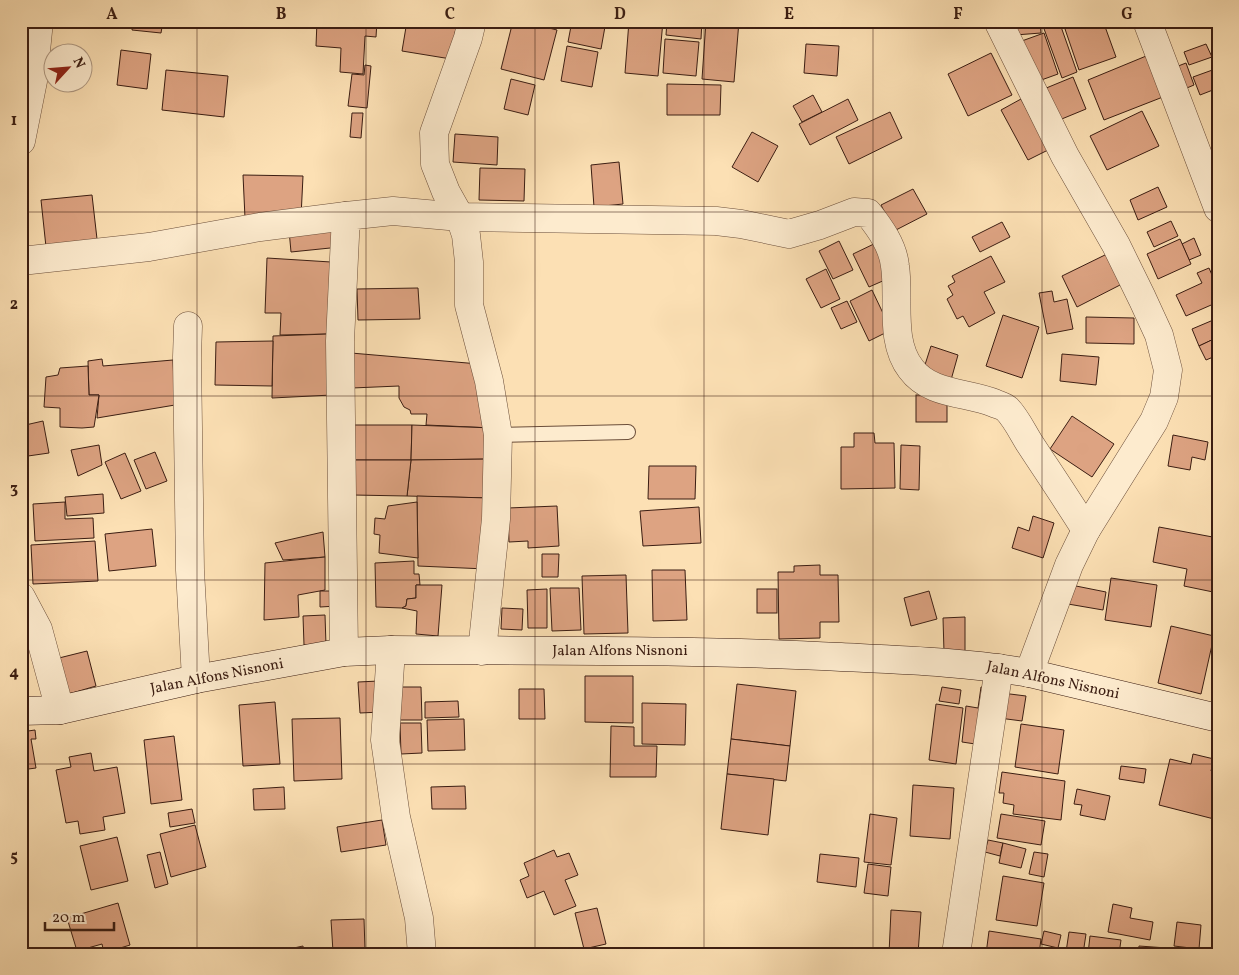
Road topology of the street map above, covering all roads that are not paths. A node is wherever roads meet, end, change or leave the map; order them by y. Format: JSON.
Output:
{"nodes":[{"id":1,"x":39,"y":21,"type":"edge"},
{"id":2,"x":472,"y":21,"type":"edge"},
{"id":3,"x":998,"y":21,"type":"edge"},
{"id":4,"x":1147,"y":21,"type":"edge"},
{"id":5,"x":21,"y":141,"type":"edge"},
{"id":6,"x":1218,"y":208,"type":"edge"},
{"id":7,"x":346,"y":216,"type":"junction"},
{"id":8,"x":460,"y":217,"type":"junction"},
{"id":9,"x":21,"y":261,"type":"edge"},
{"id":10,"x":188,"y":326,"type":"dead end"},
{"id":11,"x":628,"y":432,"type":"dead end"},
{"id":12,"x":498,"y":435,"type":"junction"},
{"id":13,"x":1086,"y":530,"type":"junction"},
{"id":14,"x":21,"y":597,"type":"edge"},
{"id":15,"x":392,"y":650,"type":"junction"},
{"id":16,"x":482,"y":651,"type":"junction"},
{"id":17,"x":344,"y":652,"type":"junction"},
{"id":18,"x":999,"y":668,"type":"junction"},
{"id":19,"x":1029,"y":673,"type":"junction"},
{"id":20,"x":196,"y":680,"type":"junction"},
{"id":21,"x":60,"y":710,"type":"junction"},
{"id":22,"x":21,"y":711,"type":"edge"},
{"id":23,"x":1218,"y":718,"type":"edge"},
{"id":24,"x":422,"y":954,"type":"edge"},
{"id":25,"x":956,"y":954,"type":"edge"}],
"edges":[{"from":1,"to":5,"type":"street"},
{"from":2,"to":8,"type":"street"},
{"from":3,"to":13,"type":"street"},
{"from":4,"to":6,"type":"street"},
{"from":7,"to":8,"type":"street"},
{"from":7,"to":9,"type":"street"},
{"from":7,"to":17,"type":"street"},
{"from":8,"to":12,"type":"street"},
{"from":8,"to":13,"type":"street"},
{"from":10,"to":20,"type":"street"},
{"from":11,"to":12,"type":"lane"},
{"from":12,"to":16,"type":"street"},
{"from":13,"to":19,"type":"street"},
{"from":14,"to":21,"type":"street"},
{"from":15,"to":16,"type":"street","name":"Jalan Alfons Nisnoni"},
{"from":15,"to":17,"type":"street","name":"Jalan Alfons Nisnoni"},
{"from":15,"to":24,"type":"street"},
{"from":16,"to":18,"type":"street","name":"Jalan Alfons Nisnoni"},
{"from":17,"to":20,"type":"street","name":"Jalan Alfons Nisnoni"},
{"from":18,"to":19,"type":"street","name":"Jalan Alfons Nisnoni"},
{"from":18,"to":25,"type":"street"},
{"from":19,"to":23,"type":"street","name":"Jalan Alfons Nisnoni"},
{"from":20,"to":21,"type":"street","name":"Jalan Alfons Nisnoni"},
{"from":21,"to":22,"type":"street","name":"Jalan Alfons Nisnoni"}]}
